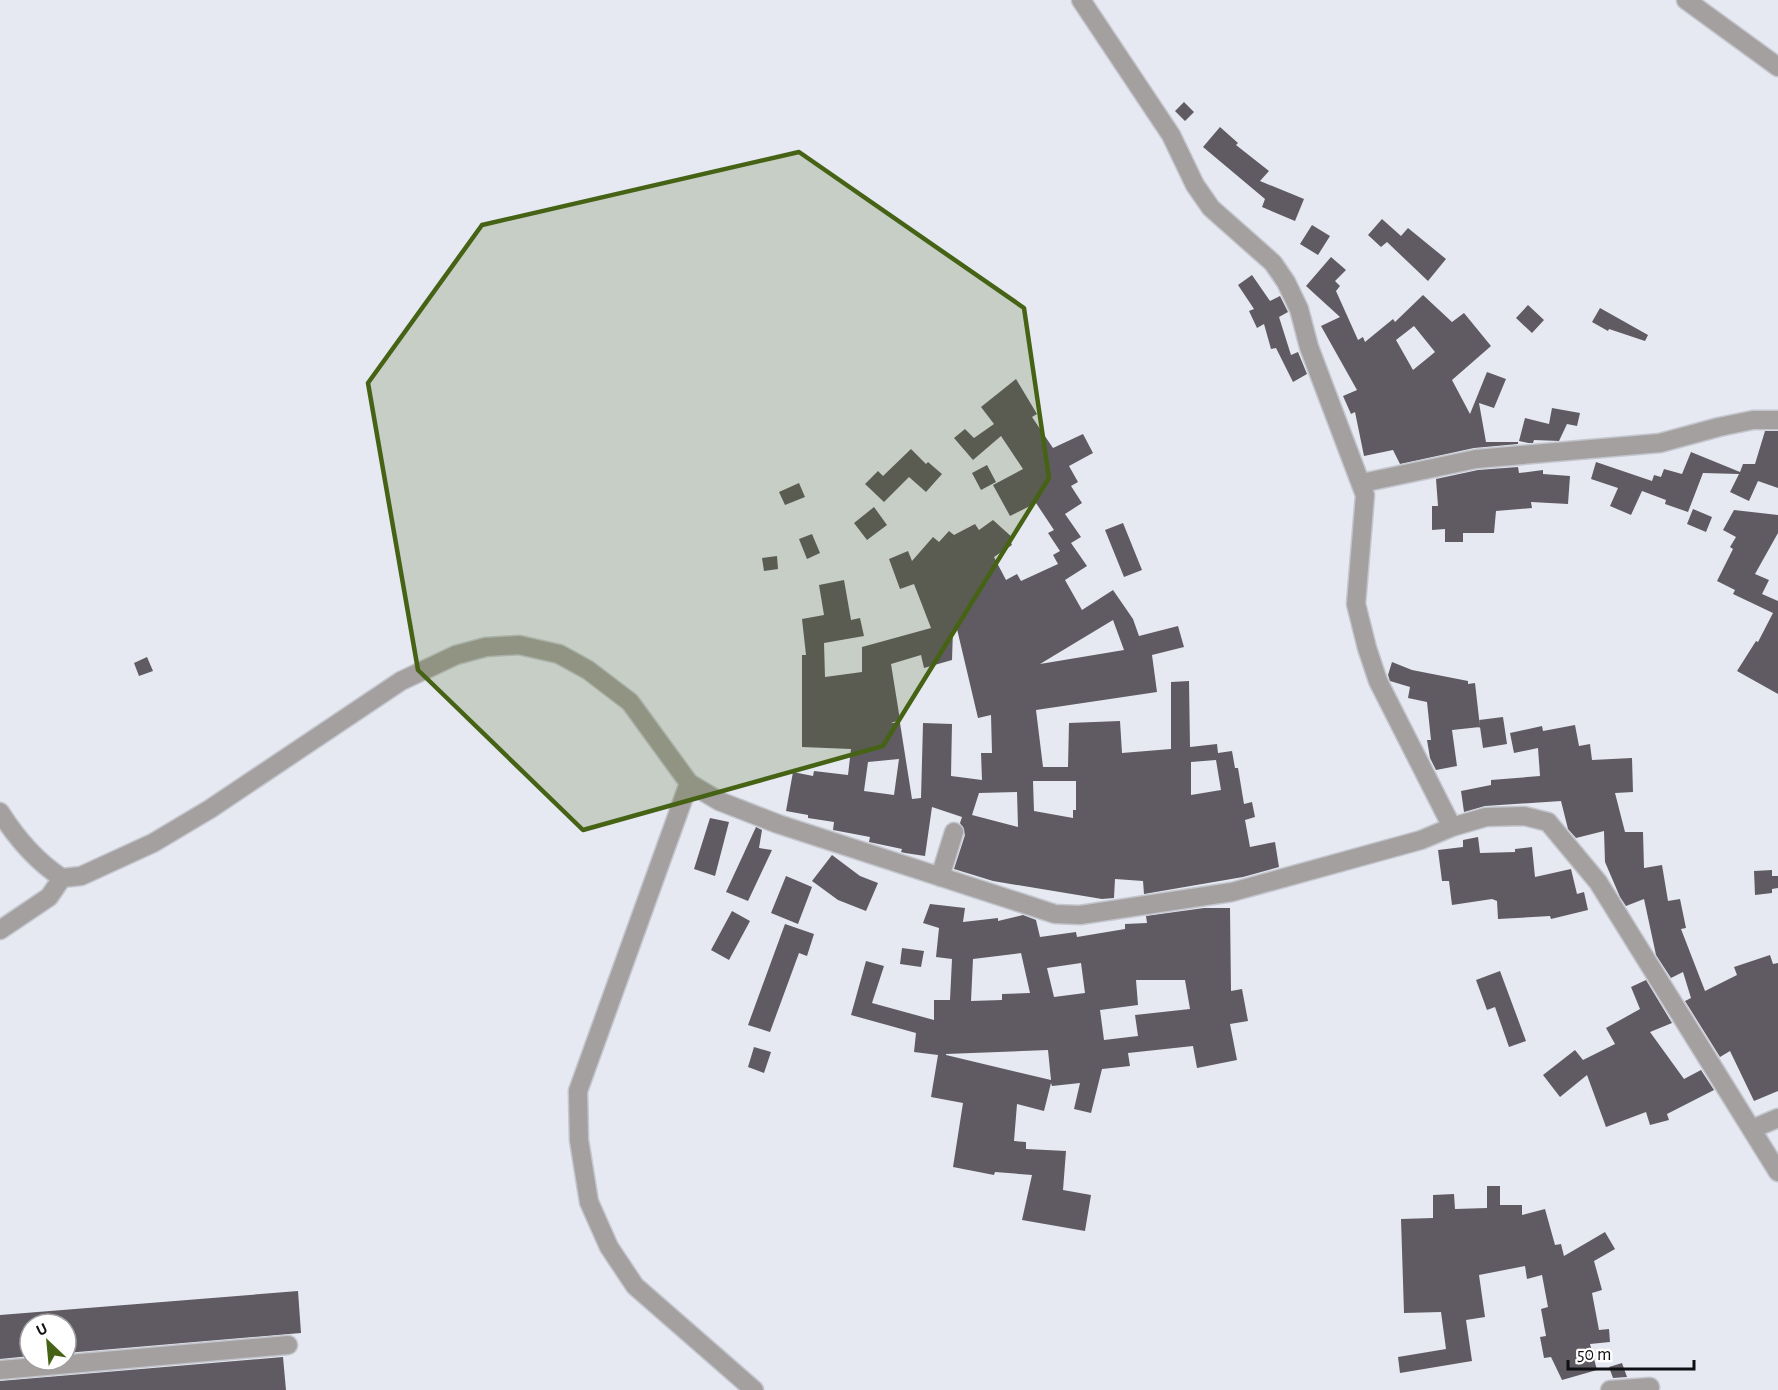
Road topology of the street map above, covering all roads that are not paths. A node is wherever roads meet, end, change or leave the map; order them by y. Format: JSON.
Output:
{"nodes":[{"id":1,"x":1081,"y":0,"type":"edge"},
{"id":2,"x":1686,"y":0,"type":"edge"},
{"id":3,"x":1778,"y":67,"type":"edge"},
{"id":4,"x":1778,"y":420,"type":"edge"},
{"id":5,"x":1362,"y":483,"type":"junction"},
{"id":6,"x":689,"y":783,"type":"junction"},
{"id":7,"x":0,"y":812,"type":"edge"},
{"id":8,"x":1452,"y":827,"type":"junction"},
{"id":9,"x":954,"y":832,"type":"dead end"},
{"id":10,"x":939,"y":877,"type":"junction"},
{"id":11,"x":62,"y":878,"type":"junction"},
{"id":12,"x":0,"y":930,"type":"edge"},
{"id":13,"x":1778,"y":1118,"type":"edge"},
{"id":14,"x":1752,"y":1129,"type":"junction"},
{"id":15,"x":1778,"y":1172,"type":"edge"},
{"id":16,"x":288,"y":1345,"type":"dead end"},
{"id":17,"x":0,"y":1370,"type":"edge"},
{"id":18,"x":1650,"y":1386,"type":"dead end"},
{"id":19,"x":754,"y":1390,"type":"edge"},
{"id":20,"x":1611,"y":1390,"type":"edge"}],
"edges":[{"from":1,"to":5,"type":"street"},
{"from":2,"to":3,"type":"street"},
{"from":4,"to":5,"type":"street"},
{"from":5,"to":8,"type":"street"},
{"from":6,"to":10,"type":"street"},
{"from":6,"to":11,"type":"street"},
{"from":6,"to":19,"type":"street"},
{"from":7,"to":11,"type":"street"},
{"from":8,"to":10,"type":"street"},
{"from":8,"to":14,"type":"street"},
{"from":9,"to":10,"type":"street"},
{"from":11,"to":12,"type":"street"},
{"from":13,"to":14,"type":"street"},
{"from":14,"to":15,"type":"street"},
{"from":16,"to":17,"type":"street"},
{"from":18,"to":20,"type":"street"}]}
